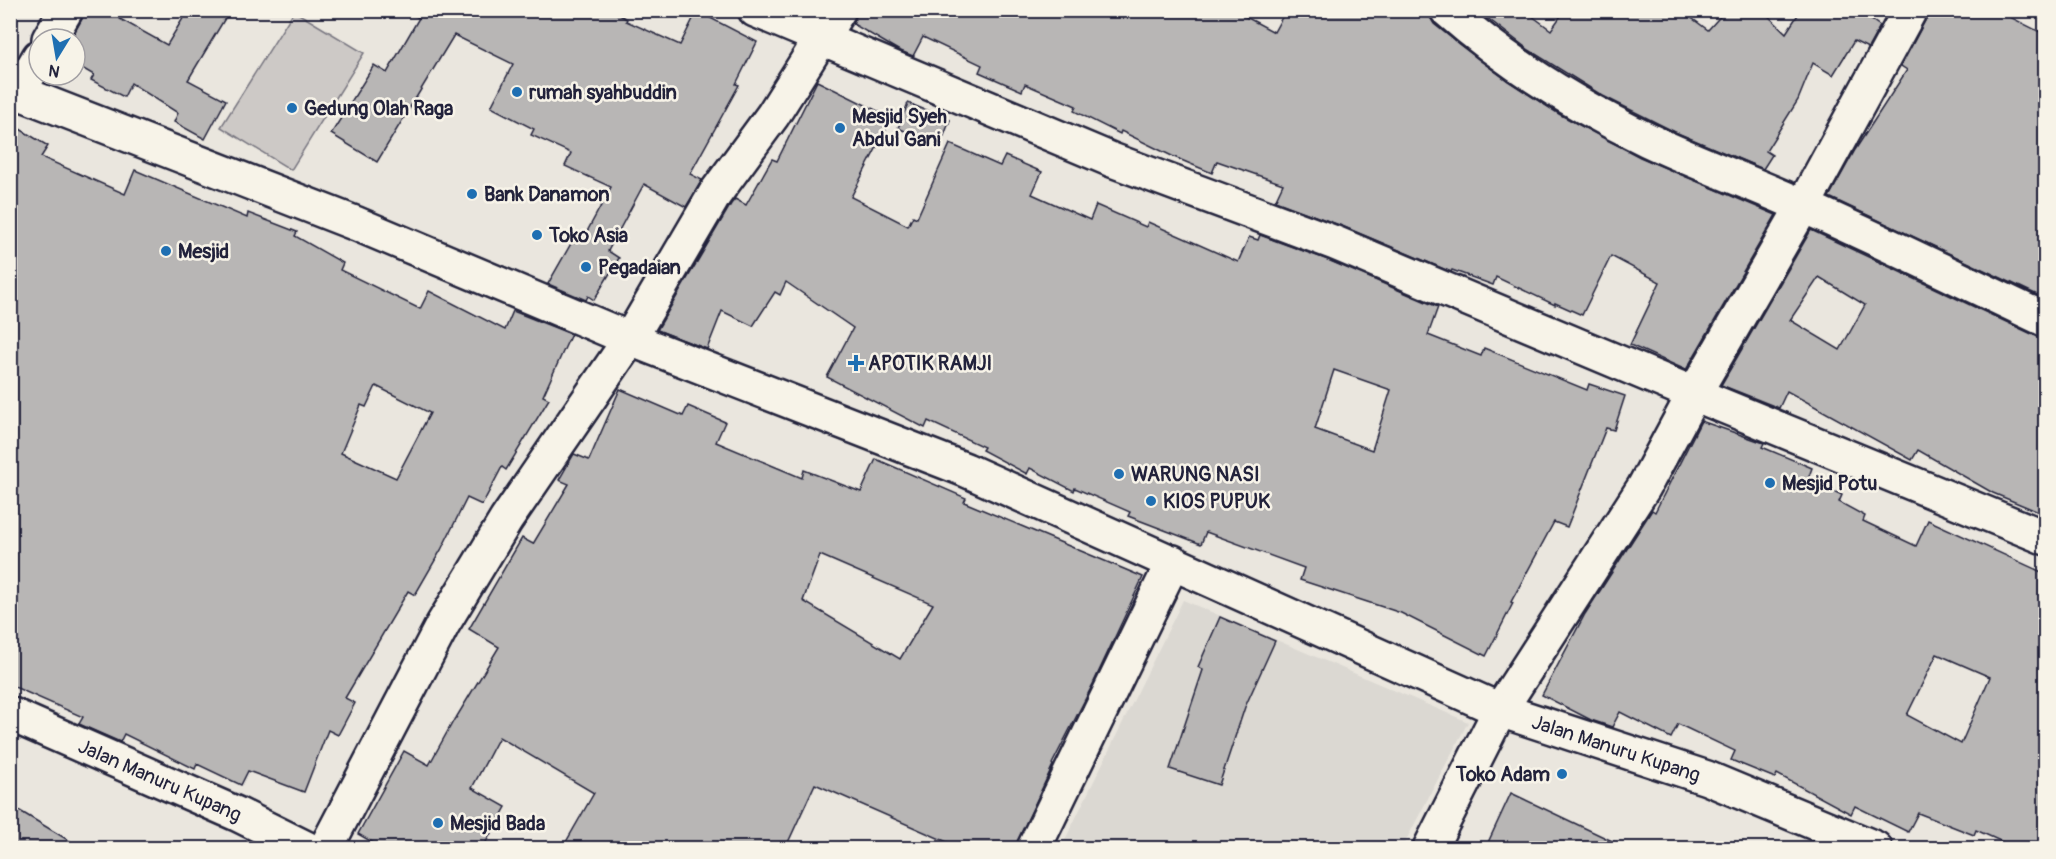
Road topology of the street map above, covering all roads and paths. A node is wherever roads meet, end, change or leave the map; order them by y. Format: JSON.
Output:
{"nodes":[{"id":1,"x":66,"y":10,"type":"edge"},
{"id":2,"x":755,"y":10,"type":"edge"},
{"id":3,"x":839,"y":10,"type":"edge"},
{"id":4,"x":1447,"y":10,"type":"edge"},
{"id":5,"x":1910,"y":10,"type":"edge"},
{"id":6,"x":56,"y":27,"type":"edge"},
{"id":7,"x":821,"y":38,"type":"junction"},
{"id":8,"x":27,"y":73,"type":"edge"},
{"id":9,"x":14,"y":91,"type":"edge"},
{"id":10,"x":1803,"y":206,"type":"junction"},
{"id":11,"x":2046,"y":320,"type":"edge"},
{"id":12,"x":630,"y":339,"type":"junction"},
{"id":13,"x":1694,"y":394,"type":"junction"},
{"id":14,"x":2046,"y":538,"type":"edge"},
{"id":15,"x":1173,"y":562,"type":"junction"},
{"id":16,"x":1500,"y":710,"type":"junction"},
{"id":17,"x":10,"y":714,"type":"edge"},
{"id":18,"x":306,"y":849,"type":"edge"},
{"id":19,"x":326,"y":849,"type":"edge"},
{"id":20,"x":1034,"y":849,"type":"edge"},
{"id":21,"x":1430,"y":849,"type":"edge"},
{"id":22,"x":1875,"y":849,"type":"edge"}],
"edges":[{"from":1,"to":6,"type":"street"},
{"from":2,"to":7,"type":"street"},
{"from":3,"to":7,"type":"street"},
{"from":4,"to":10,"type":"street"},
{"from":5,"to":10,"type":"street"},
{"from":7,"to":12,"type":"street"},
{"from":7,"to":13,"type":"street"},
{"from":8,"to":9,"type":"street"},
{"from":9,"to":12,"type":"street","name":"Jalan Manuru Kupang"},
{"from":10,"to":11,"type":"street"},
{"from":10,"to":13,"type":"street"},
{"from":12,"to":15,"type":"street","name":"Jalan Manuru Kupang"},
{"from":12,"to":19,"type":"street"},
{"from":13,"to":14,"type":"street"},
{"from":13,"to":16,"type":"street"},
{"from":15,"to":16,"type":"street","name":"Jalan Manuru Kupang"},
{"from":15,"to":20,"type":"street"},
{"from":16,"to":21,"type":"street"},
{"from":16,"to":22,"type":"street","name":"Jalan Manuru Kupang"},
{"from":17,"to":18,"type":"street","name":"Jalan Manuru Kupang"}]}
